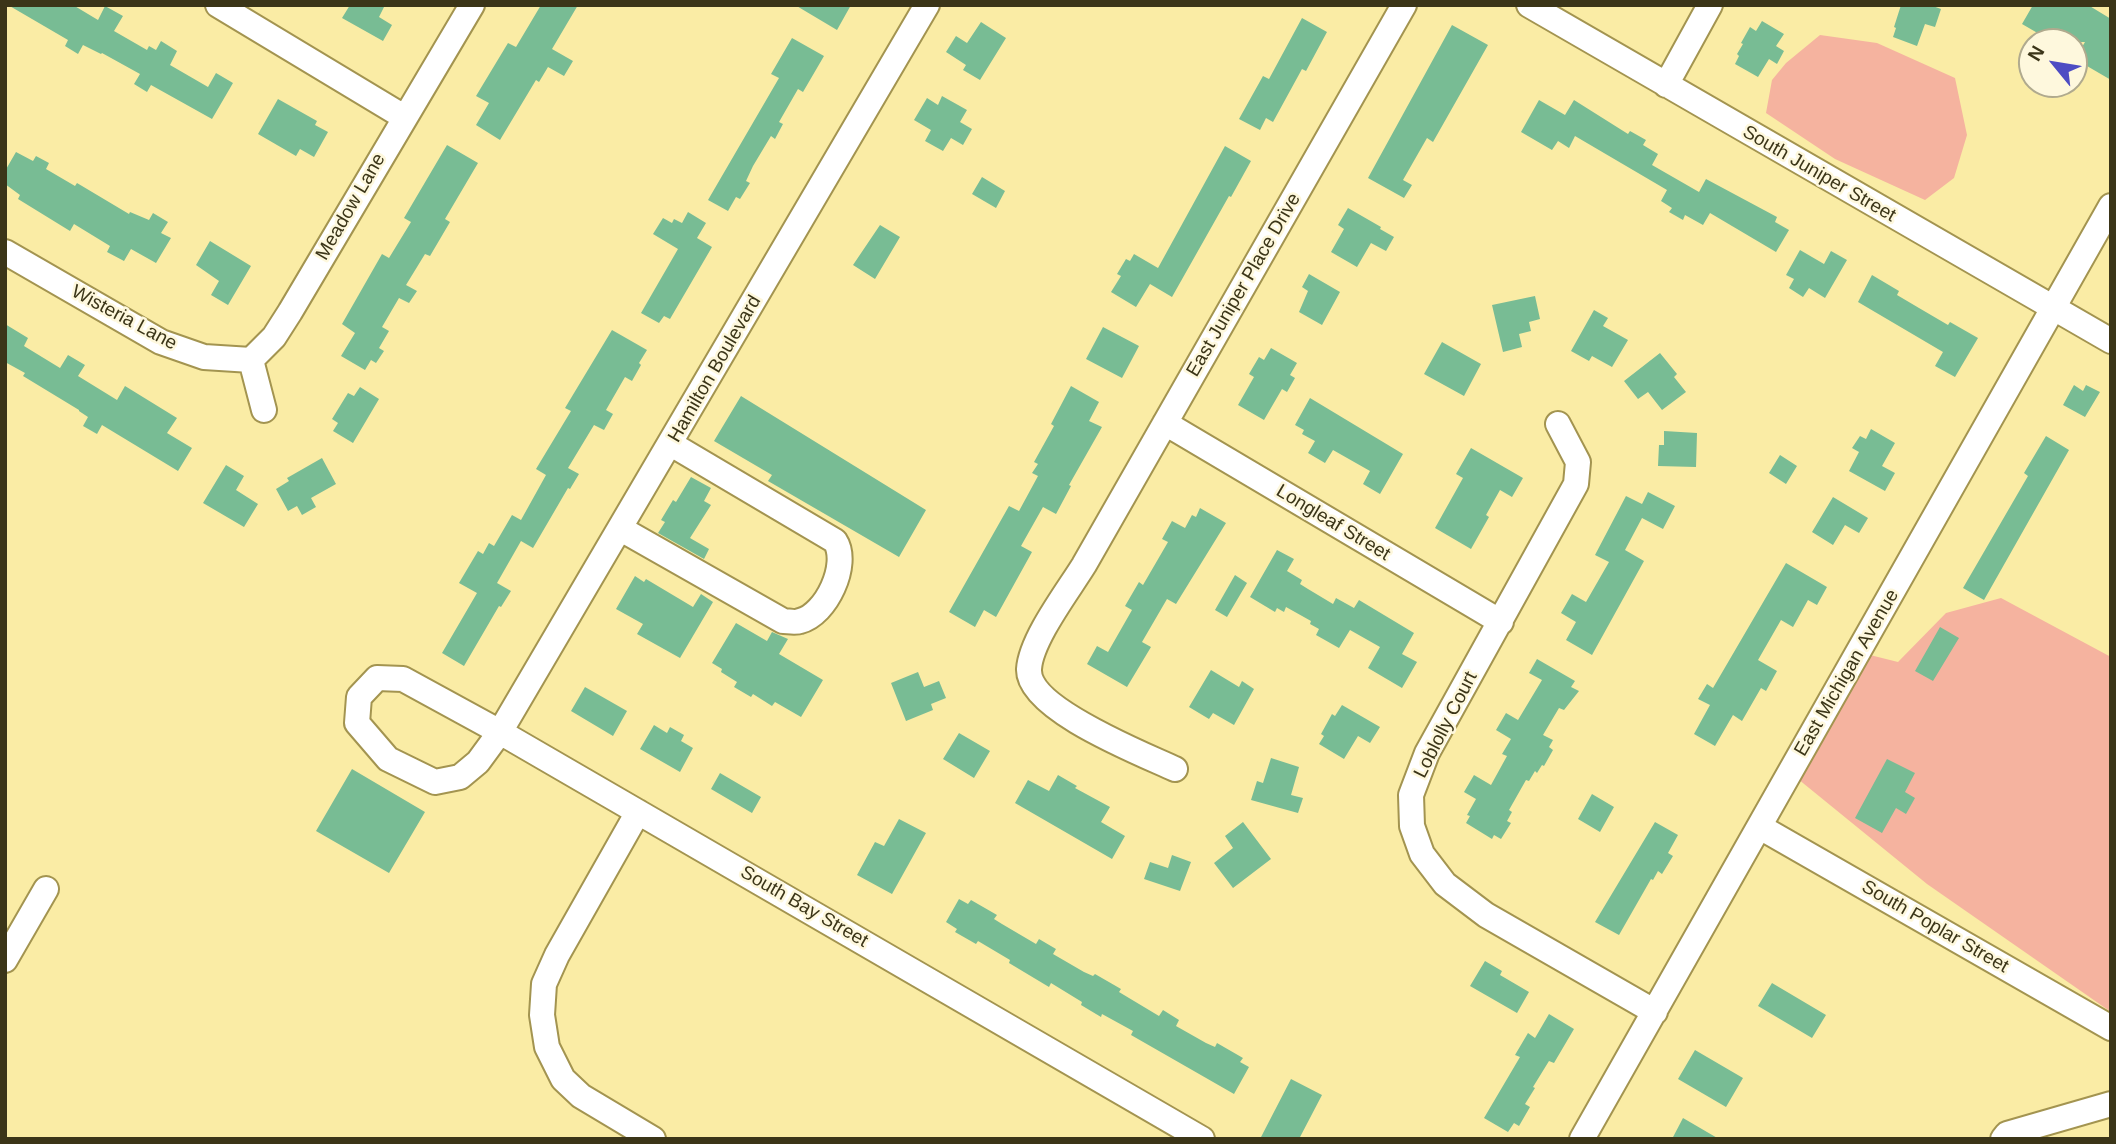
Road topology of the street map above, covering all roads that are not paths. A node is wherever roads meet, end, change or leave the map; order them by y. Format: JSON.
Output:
{"nodes":[{"id":1,"x":218,"y":5,"type":"edge"},
{"id":2,"x":472,"y":5,"type":"edge"},
{"id":3,"x":927,"y":5,"type":"edge"},
{"id":4,"x":1404,"y":5,"type":"edge"},
{"id":5,"x":1529,"y":5,"type":"edge"},
{"id":6,"x":1710,"y":5,"type":"edge"},
{"id":7,"x":1665,"y":85,"type":"junction"},
{"id":8,"x":404,"y":117,"type":"junction"},
{"id":9,"x":2111,"y":206,"type":"edge"},
{"id":10,"x":5,"y":252,"type":"edge"},
{"id":11,"x":2052,"y":307,"type":"junction"},
{"id":12,"x":2111,"y":341,"type":"edge"},
{"id":13,"x":251,"y":360,"type":"junction"},
{"id":14,"x":264,"y":410,"type":"dead end"},
{"id":15,"x":1165,"y":423,"type":"junction"},
{"id":16,"x":1558,"y":424,"type":"dead end"},
{"id":17,"x":671,"y":444,"type":"junction"},
{"id":18,"x":621,"y":529,"type":"junction"},
{"id":19,"x":1501,"y":622,"type":"junction"},
{"id":20,"x":404,"y":679,"type":"joint"},
{"id":21,"x":500,"y":732,"type":"junction"},
{"id":22,"x":1175,"y":769,"type":"dead end"},
{"id":23,"x":639,"y":812,"type":"junction"},
{"id":24,"x":1760,"y":827,"type":"junction"},
{"id":25,"x":46,"y":889,"type":"dead end"},
{"id":26,"x":5,"y":960,"type":"edge"},
{"id":27,"x":1655,"y":1012,"type":"junction"},
{"id":28,"x":2111,"y":1028,"type":"edge"},
{"id":29,"x":2111,"y":1104,"type":"edge"},
{"id":30,"x":653,"y":1139,"type":"edge"},
{"id":31,"x":1202,"y":1139,"type":"edge"},
{"id":32,"x":1582,"y":1139,"type":"edge"},
{"id":33,"x":2003,"y":1139,"type":"edge"}],
"edges":[{"from":1,"to":8,"type":"street"},
{"from":2,"to":8,"type":"street","name":"Meadow Lane"},
{"from":3,"to":17,"type":"street","name":"Hamilton Boulevard"},
{"from":4,"to":15,"type":"street","name":"East Juniper Place Drive"},
{"from":5,"to":7,"type":"street","name":"South Juniper Street"},
{"from":6,"to":7,"type":"street"},
{"from":7,"to":11,"type":"street","name":"South Juniper Street"},
{"from":8,"to":13,"type":"street","name":"Meadow Lane"},
{"from":9,"to":11,"type":"street","name":"East Michigan Avenue"},
{"from":10,"to":13,"type":"street","name":"Wisteria Lane"},
{"from":11,"to":12,"type":"street","name":"South Juniper Street"},
{"from":11,"to":24,"type":"street","name":"East Michigan Avenue"},
{"from":13,"to":14,"type":"street"},
{"from":15,"to":19,"type":"street","name":"Longleaf Street"},
{"from":15,"to":22,"type":"street","name":"East Juniper Place Drive"},
{"from":16,"to":19,"type":"street","name":"Loblolly Court"},
{"from":17,"to":18,"type":"street","name":"Hamilton Boulevard"},
{"from":17,"to":18,"type":"street"},
{"from":18,"to":21,"type":"street","name":"Hamilton Boulevard"},
{"from":19,"to":27,"type":"street","name":"Loblolly Court"},
{"from":20,"to":21,"type":"street","name":"South Bay Street"},
{"from":20,"to":21,"type":"street","name":"Hamilton Boulevard"},
{"from":21,"to":23,"type":"street","name":"South Bay Street"},
{"from":23,"to":30,"type":"street"},
{"from":23,"to":31,"type":"street","name":"South Bay Street"},
{"from":24,"to":27,"type":"street","name":"East Michigan Avenue"},
{"from":24,"to":28,"type":"street","name":"South Poplar Street"},
{"from":25,"to":26,"type":"street"},
{"from":27,"to":32,"type":"street","name":"East Michigan Avenue"},
{"from":29,"to":33,"type":"street"}]}
